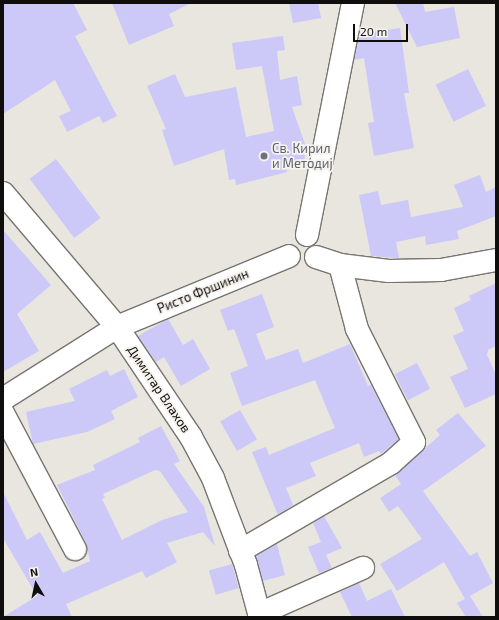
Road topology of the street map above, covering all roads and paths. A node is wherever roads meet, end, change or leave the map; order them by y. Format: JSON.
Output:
{"nodes":[{"id":1,"x":353,"y":3,"type":"edge"},
{"id":2,"x":3,"y":193,"type":"edge"},
{"id":3,"x":307,"y":235,"type":"junction"},
{"id":4,"x":289,"y":256,"type":"junction"},
{"id":5,"x":316,"y":257,"type":"junction"},
{"id":6,"x":496,"y":260,"type":"edge"},
{"id":7,"x":340,"y":265,"type":"junction"},
{"id":8,"x":117,"y":327,"type":"junction"},
{"id":9,"x":3,"y":398,"type":"edge"},
{"id":10,"x":3,"y":413,"type":"edge"},
{"id":11,"x":75,"y":549,"type":"dead end"},
{"id":12,"x":240,"y":551,"type":"junction"},
{"id":13,"x":363,"y":568,"type":"dead end"},
{"id":14,"x":260,"y":616,"type":"edge"}],
"edges":[{"from":1,"to":3,"type":"street"},
{"from":2,"to":8,"type":"street","name":"Димитар Влахов"},
{"from":3,"to":4,"type":"street"},
{"from":3,"to":5,"type":"street"},
{"from":4,"to":5,"type":"street"},
{"from":4,"to":8,"type":"street","name":"Ристо Фршинин"},
{"from":5,"to":7,"type":"street"},
{"from":6,"to":7,"type":"street"},
{"from":7,"to":12,"type":"street"},
{"from":8,"to":9,"type":"street","name":"Ристо Фршинин"},
{"from":8,"to":12,"type":"street","name":"Димитар Влахов"},
{"from":10,"to":11,"type":"street"},
{"from":12,"to":14,"type":"street","name":"Димитар Влахов"},
{"from":13,"to":14,"type":"street"}]}
